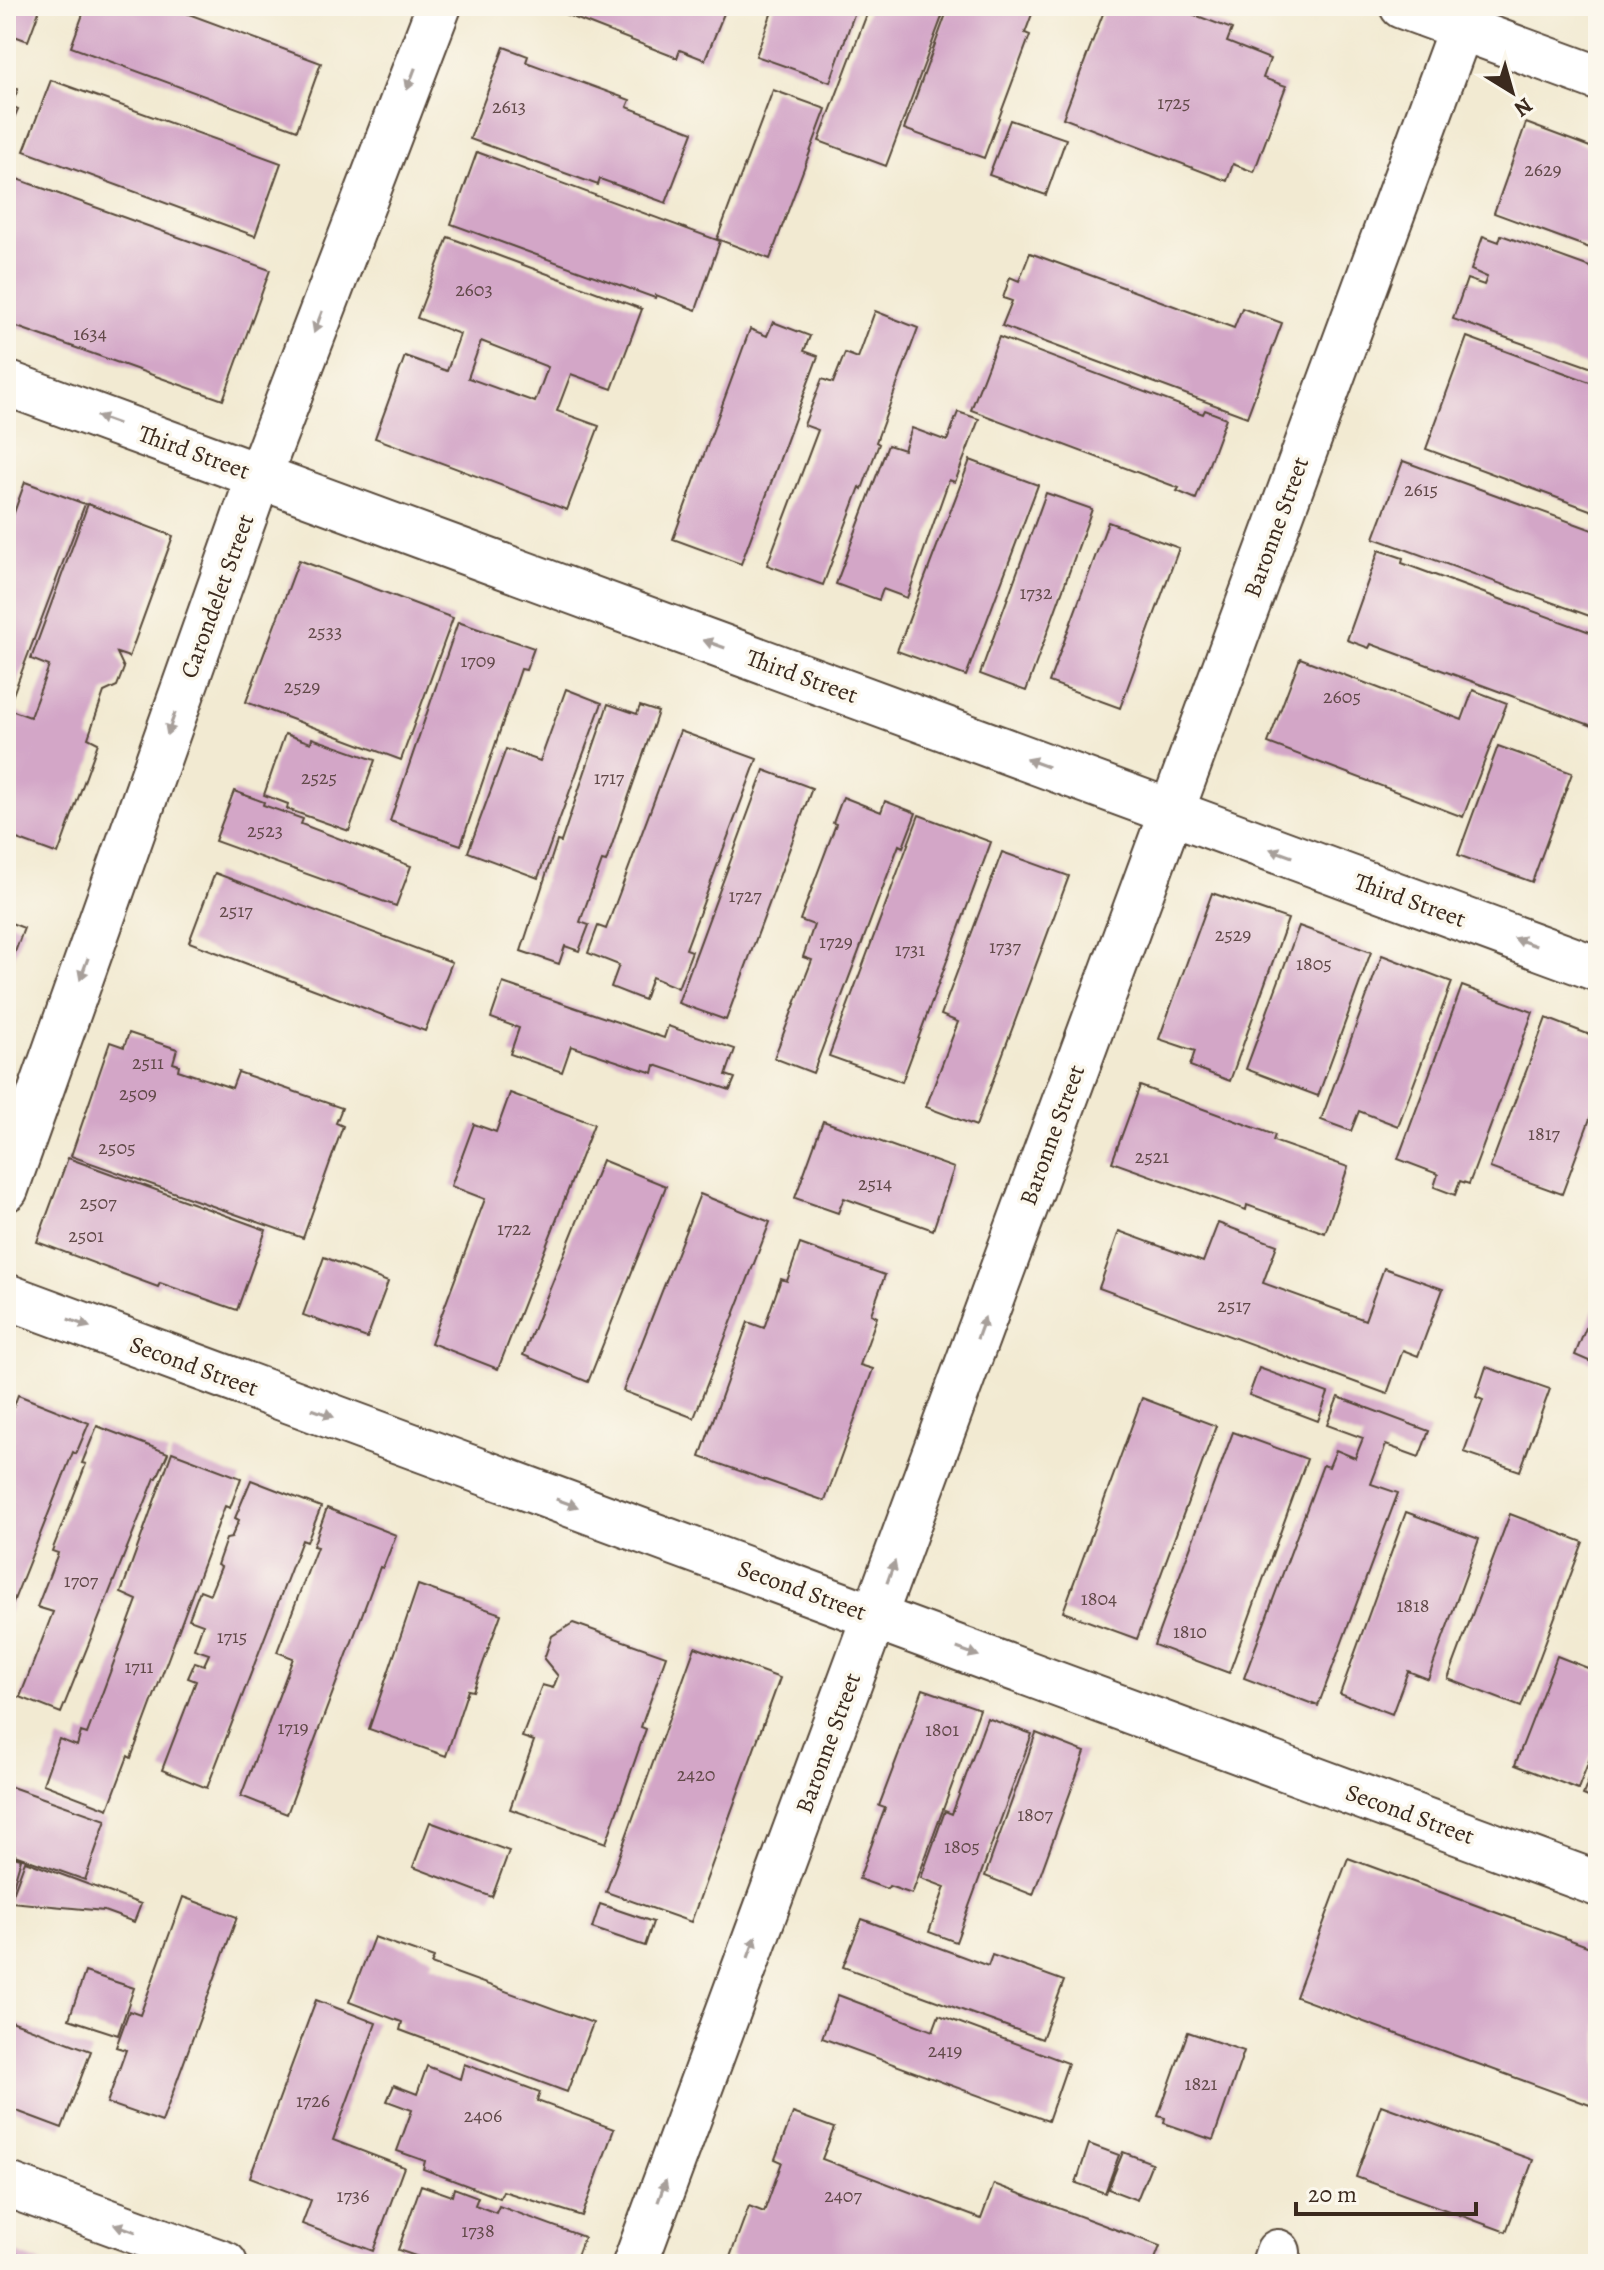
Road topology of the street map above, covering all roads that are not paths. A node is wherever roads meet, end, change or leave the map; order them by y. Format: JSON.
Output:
{"nodes":[{"id":1,"x":439,"y":6,"type":"edge"},
{"id":2,"x":1402,"y":6,"type":"edge"},
{"id":3,"x":1465,"y":17,"type":"edge"},
{"id":4,"x":1598,"y":78,"type":"edge"},
{"id":5,"x":6,"y":383,"type":"edge"},
{"id":6,"x":259,"y":476,"type":"junction"},
{"id":7,"x":1171,"y":812,"type":"junction"},
{"id":8,"x":1598,"y":969,"type":"edge"},
{"id":9,"x":6,"y":1189,"type":"edge"},
{"id":10,"x":6,"y":1296,"type":"edge"},
{"id":11,"x":874,"y":1617,"type":"junction"},
{"id":12,"x":1598,"y":1884,"type":"edge"},
{"id":13,"x":6,"y":2184,"type":"edge"},
{"id":14,"x":225,"y":2264,"type":"edge"},
{"id":15,"x":635,"y":2264,"type":"edge"}],
"edges":[{"from":1,"to":6,"type":"street","name":"Carondelet Street","one_way":true},
{"from":2,"to":3,"type":"street"},
{"from":3,"to":4,"type":"street"},
{"from":3,"to":7,"type":"street","name":"Baronne Street"},
{"from":6,"to":5,"type":"street","name":"Third Street","one_way":true},
{"from":7,"to":6,"type":"street","name":"Third Street","one_way":true},
{"from":6,"to":9,"type":"street","name":"Carondelet Street","one_way":true},
{"from":8,"to":7,"type":"street","name":"Third Street","one_way":true},
{"from":11,"to":7,"type":"street","name":"Baronne Street","one_way":true},
{"from":10,"to":11,"type":"street","name":"Second Street","one_way":true},
{"from":11,"to":12,"type":"street","name":"Second Street","one_way":true},
{"from":15,"to":11,"type":"street","name":"Baronne Street","one_way":true},
{"from":14,"to":13,"type":"street","one_way":true}]}
